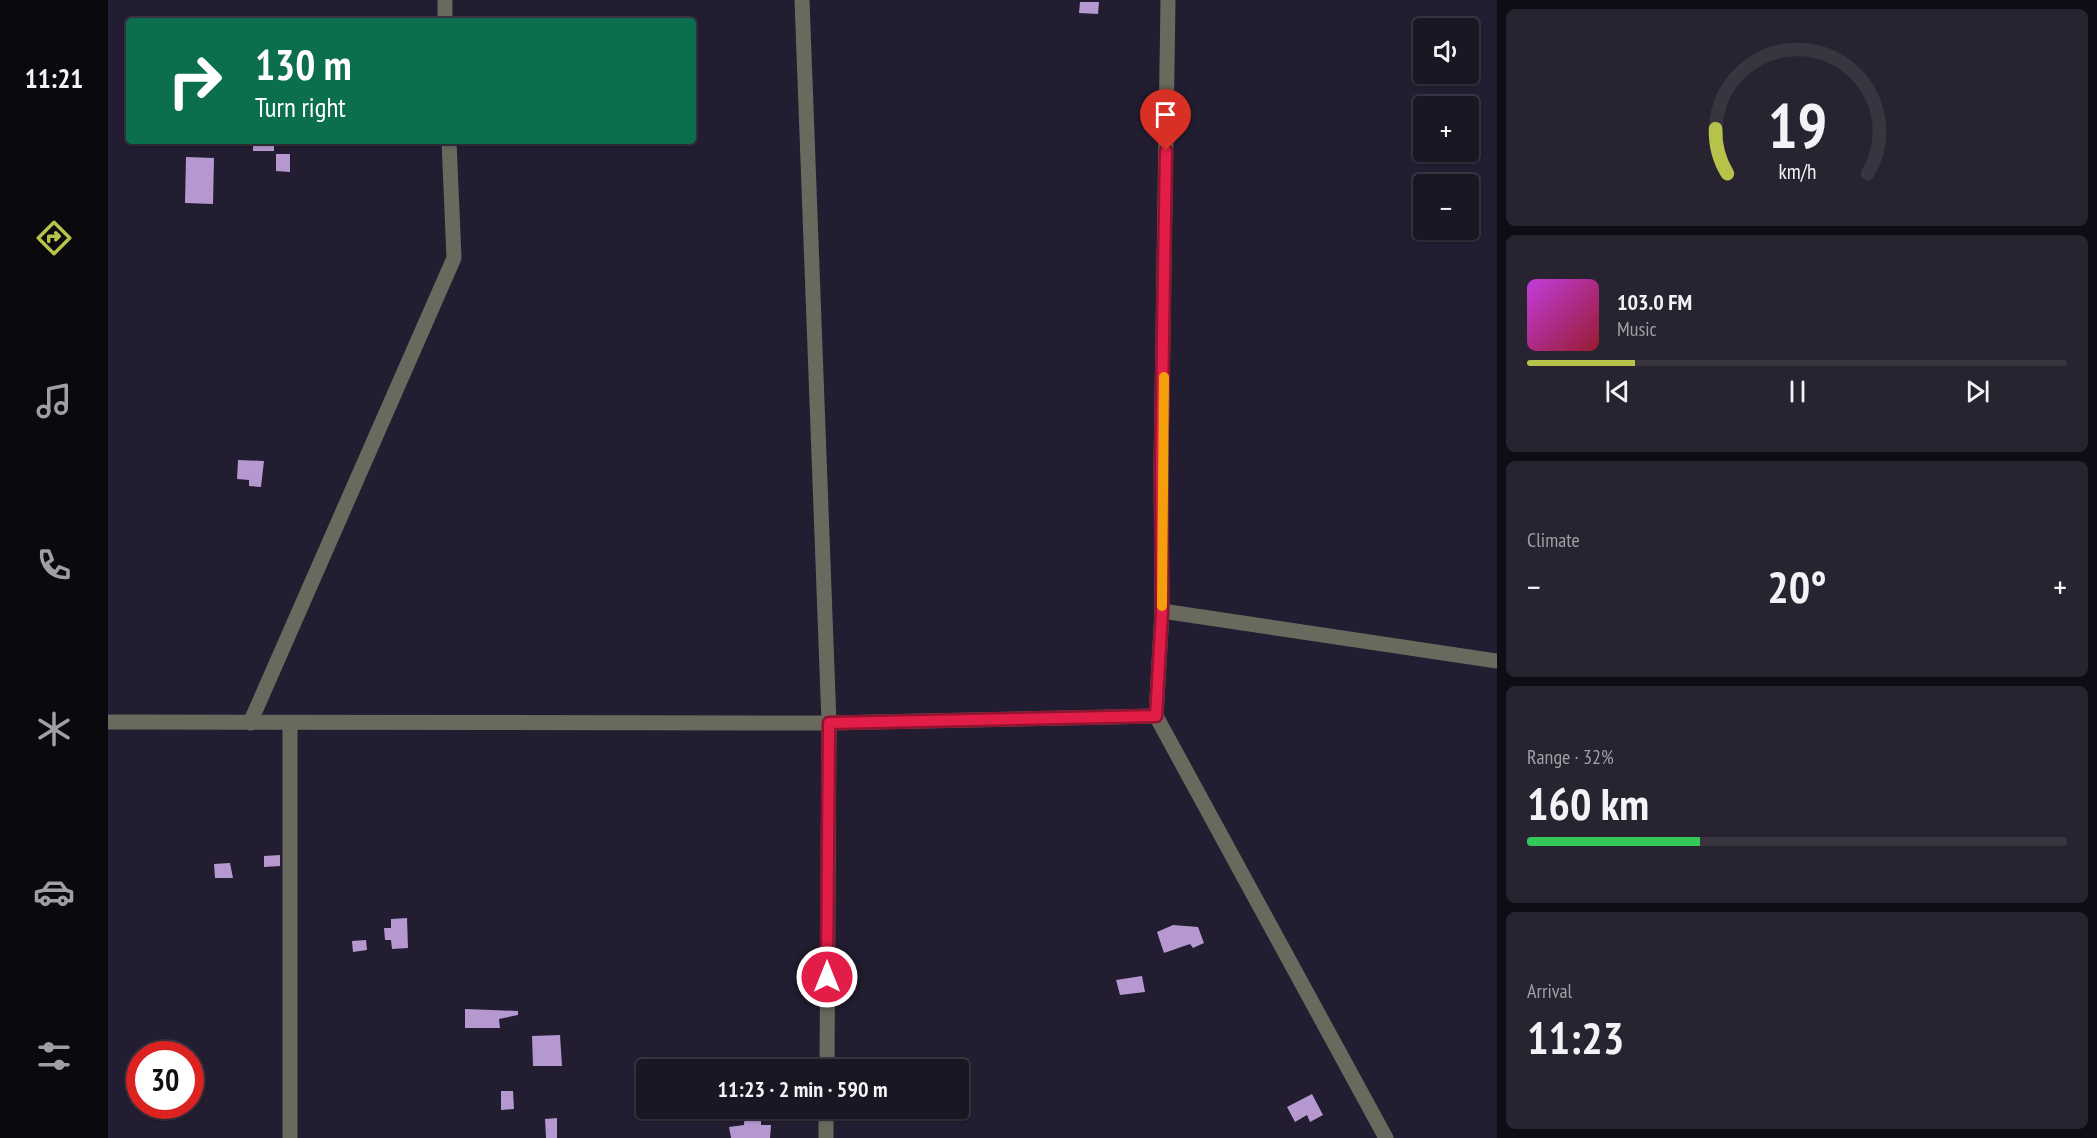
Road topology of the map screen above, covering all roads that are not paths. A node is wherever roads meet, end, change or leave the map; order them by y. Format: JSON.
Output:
{"nodes":[{"id":1,"x":445,"y":0,"type":"edge"},
{"id":2,"x":802,"y":0,"type":"edge"},
{"id":3,"x":1168,"y":0,"type":"edge"},
{"id":4,"x":445,"y":18,"type":"edge"},
{"id":5,"x":449,"y":144,"type":"edge"},
{"id":6,"x":1162,"y":611,"type":"junction"},
{"id":7,"x":1497,"y":661,"type":"edge"},
{"id":8,"x":1156,"y":716,"type":"junction"},
{"id":9,"x":108,"y":722,"type":"edge"},
{"id":10,"x":250,"y":723,"type":"junction"},
{"id":11,"x":829,"y":723,"type":"junction"},
{"id":12,"x":290,"y":724,"type":"junction"},
{"id":13,"x":827,"y":1059,"type":"edge"},
{"id":14,"x":826,"y":1119,"type":"edge"},
{"id":15,"x":290,"y":1138,"type":"edge"},
{"id":16,"x":826,"y":1138,"type":"edge"},
{"id":17,"x":1386,"y":1138,"type":"edge"}],
"edges":[{"from":1,"to":4,"type":"street"},
{"from":2,"to":11,"type":"street"},
{"from":3,"to":6,"type":"street"},
{"from":5,"to":10,"type":"street"},
{"from":6,"to":7,"type":"street"},
{"from":6,"to":8,"type":"street"},
{"from":8,"to":11,"type":"street"},
{"from":8,"to":17,"type":"street"},
{"from":9,"to":10,"type":"street"},
{"from":10,"to":12,"type":"street"},
{"from":11,"to":12,"type":"street"},
{"from":11,"to":13,"type":"street"},
{"from":12,"to":15,"type":"street"},
{"from":14,"to":16,"type":"street"}]}
